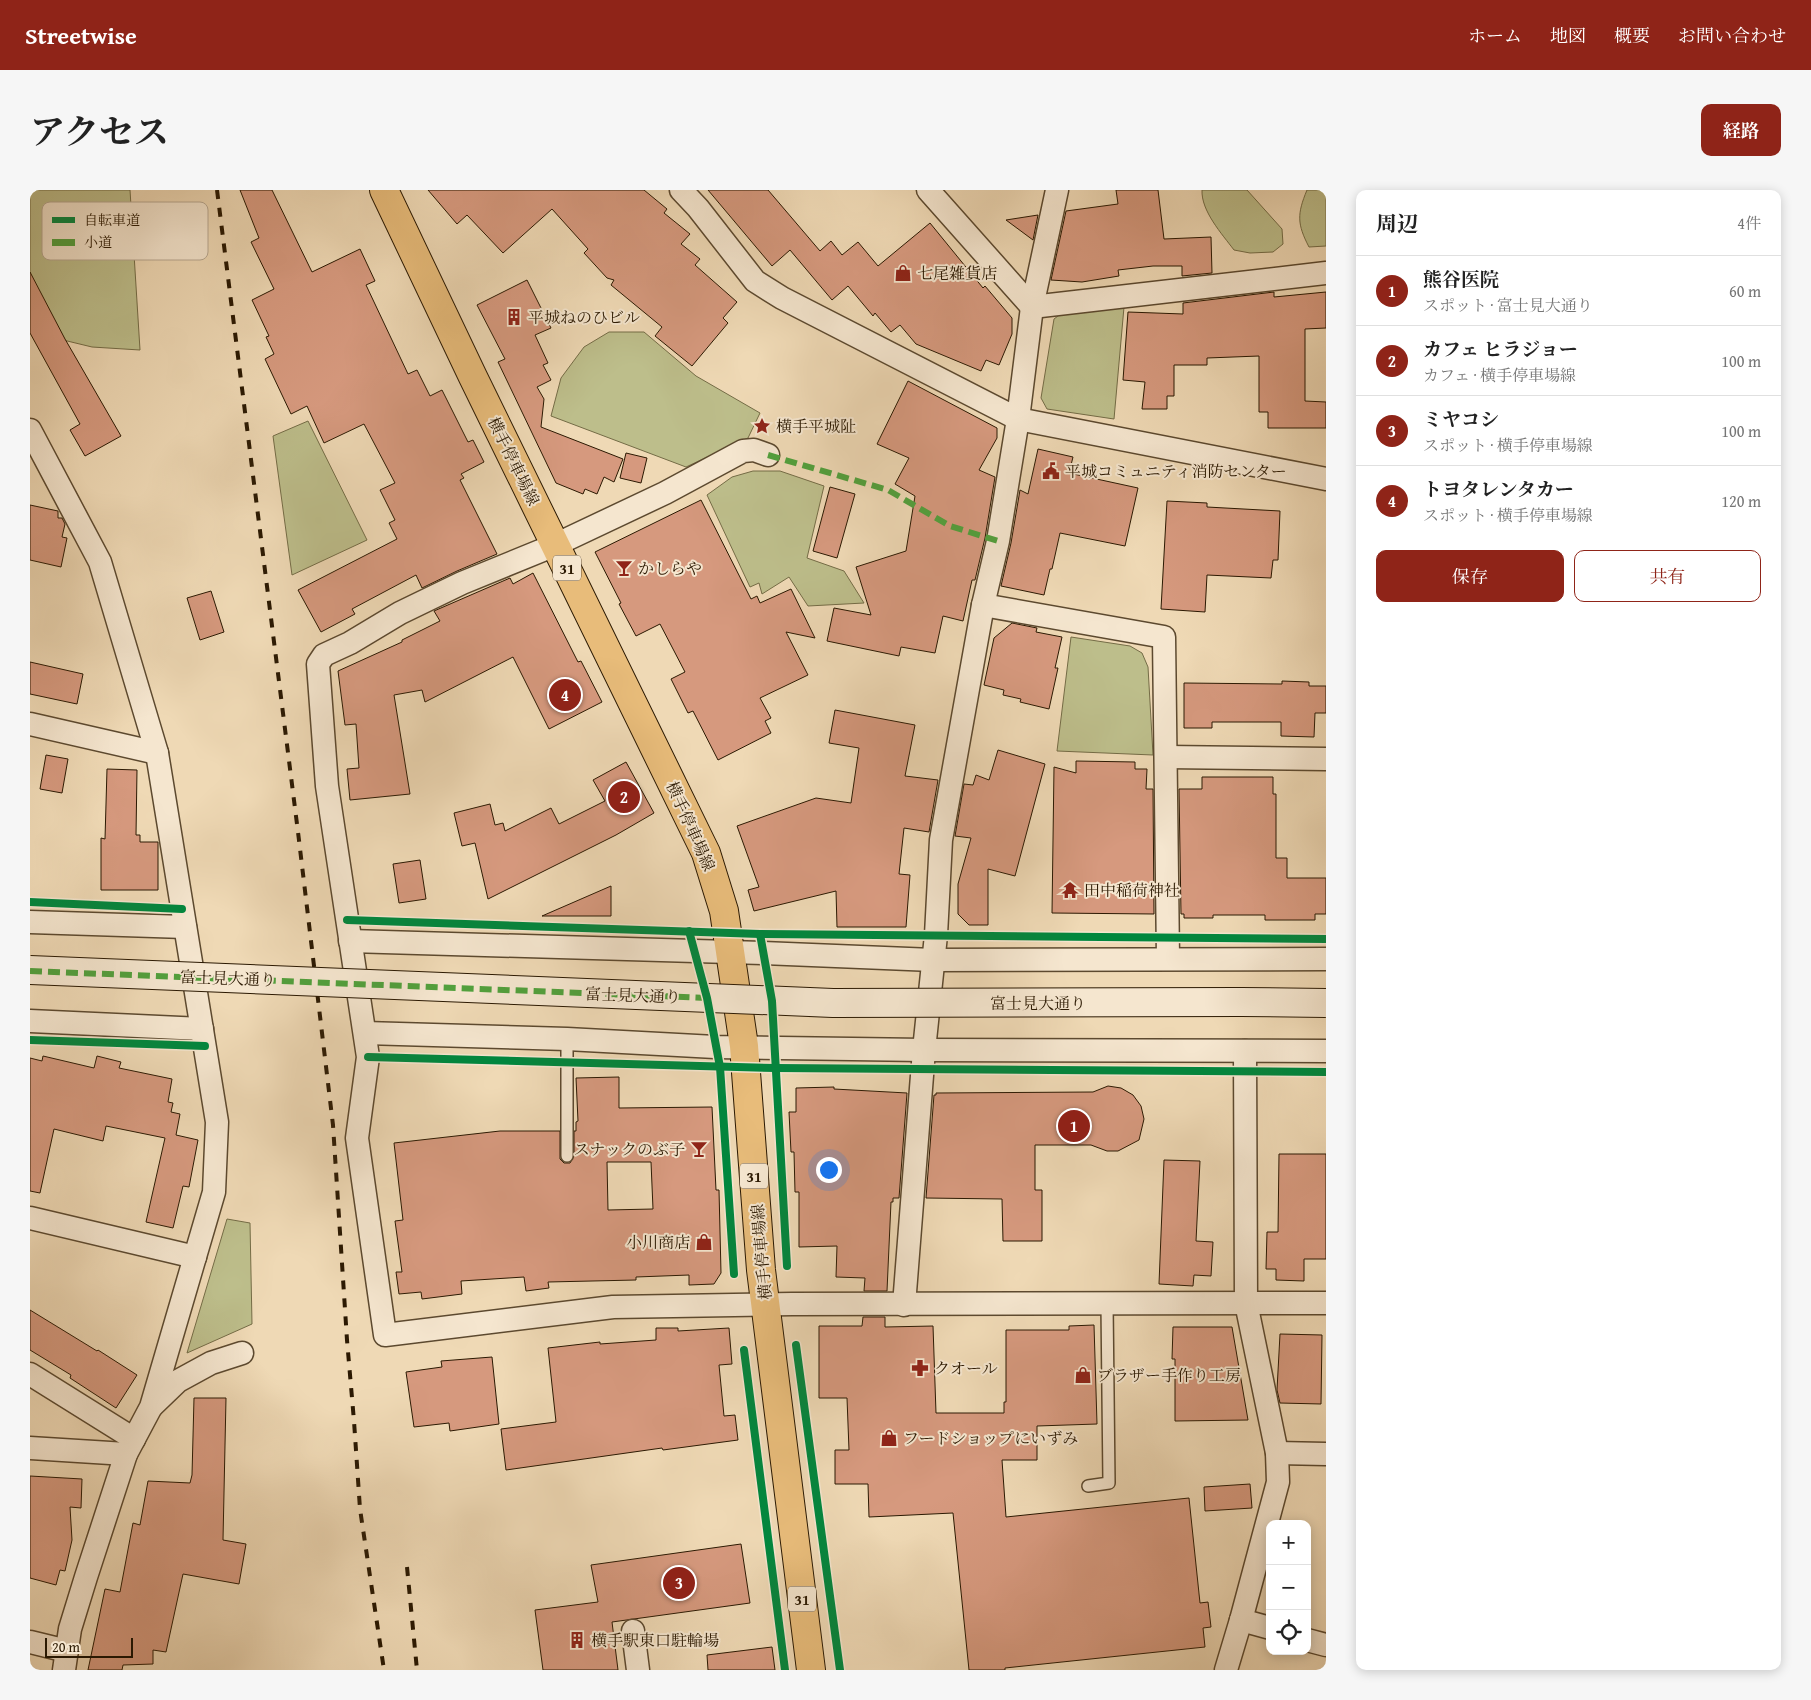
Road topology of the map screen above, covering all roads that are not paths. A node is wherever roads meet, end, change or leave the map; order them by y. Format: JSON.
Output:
{"nodes":[{"id":1,"x":384,"y":190,"type":"edge"},
{"id":2,"x":681,"y":190,"type":"edge"},
{"id":3,"x":928,"y":190,"type":"edge"},
{"id":4,"x":1057,"y":190,"type":"edge"},
{"id":5,"x":1326,"y":273,"type":"edge"},
{"id":6,"x":1032,"y":307,"type":"junction"},
{"id":7,"x":1018,"y":419,"type":"junction"},
{"id":8,"x":30,"y":430,"type":"edge"},
{"id":9,"x":768,"y":455,"type":"dead end"},
{"id":10,"x":39,"y":464,"type":"edge"},
{"id":11,"x":1326,"y":479,"type":"edge"},
{"id":12,"x":555,"y":545,"type":"junction"},
{"id":13,"x":983,"y":605,"type":"junction"},
{"id":14,"x":30,"y":724,"type":"edge"},
{"id":15,"x":157,"y":753,"type":"junction"},
{"id":16,"x":1166,"y":757,"type":"junction"},
{"id":17,"x":1326,"y":759,"type":"edge"},
{"id":18,"x":30,"y":922,"type":"edge"},
{"id":19,"x":185,"y":928,"type":"junction"},
{"id":20,"x":350,"y":941,"type":"junction"},
{"id":21,"x":731,"y":953,"type":"junction"},
{"id":22,"x":1168,"y":958,"type":"junction"},
{"id":23,"x":1326,"y":959,"type":"edge"},
{"id":24,"x":933,"y":960,"type":"junction"},
{"id":25,"x":30,"y":970,"type":"edge"},
{"id":26,"x":1326,"y":1003,"type":"edge"},
{"id":27,"x":30,"y":1021,"type":"edge"},
{"id":28,"x":202,"y":1029,"type":"junction"},
{"id":29,"x":365,"y":1033,"type":"junction"},
{"id":30,"x":567,"y":1039,"type":"junction"},
{"id":31,"x":744,"y":1046,"type":"junction"},
{"id":32,"x":924,"y":1050,"type":"junction"},
{"id":33,"x":1245,"y":1050,"type":"junction"},
{"id":34,"x":1326,"y":1051,"type":"edge"},
{"id":35,"x":567,"y":1156,"type":"dead end"},
{"id":36,"x":30,"y":1218,"type":"edge"},
{"id":37,"x":195,"y":1257,"type":"junction"},
{"id":38,"x":1246,"y":1303,"type":"junction"},
{"id":39,"x":1326,"y":1303,"type":"edge"},
{"id":40,"x":1107,"y":1304,"type":"junction"},
{"id":41,"x":765,"y":1305,"type":"junction"},
{"id":42,"x":904,"y":1305,"type":"junction"},
{"id":43,"x":242,"y":1353,"type":"dead end"},
{"id":44,"x":30,"y":1374,"type":"edge"},
{"id":45,"x":151,"y":1407,"type":"junction"},
{"id":46,"x":130,"y":1446,"type":"junction"},
{"id":47,"x":30,"y":1448,"type":"edge"},
{"id":48,"x":1277,"y":1453,"type":"junction"},
{"id":49,"x":1326,"y":1454,"type":"edge"},
{"id":50,"x":1088,"y":1486,"type":"dead end"},
{"id":51,"x":1241,"y":1620,"type":"junction"},
{"id":52,"x":1266,"y":1627,"type":"edge"},
{"id":53,"x":633,"y":1631,"type":"dead end"},
{"id":54,"x":1311,"y":1641,"type":"edge"},
{"id":55,"x":30,"y":1642,"type":"edge"},
{"id":56,"x":1326,"y":1645,"type":"edge"},
{"id":57,"x":65,"y":1661,"type":"edge"},
{"id":58,"x":638,"y":1670,"type":"edge"},
{"id":59,"x":811,"y":1670,"type":"edge"},
{"id":60,"x":1226,"y":1670,"type":"edge"}],
"edges":[{"from":1,"to":12,"type":"main road","name":"横手停車場線","number":"31"},
{"from":2,"to":7,"type":"street"},
{"from":3,"to":6,"type":"street"},
{"from":4,"to":6,"type":"street"},
{"from":5,"to":6,"type":"street"},
{"from":6,"to":7,"type":"street"},
{"from":7,"to":11,"type":"street"},
{"from":7,"to":13,"type":"street"},
{"from":8,"to":10,"type":"street"},
{"from":9,"to":12,"type":"street"},
{"from":10,"to":15,"type":"street"},
{"from":12,"to":20,"type":"street"},
{"from":12,"to":21,"type":"main road","name":"横手停車場線","number":"31"},
{"from":13,"to":16,"type":"street"},
{"from":13,"to":24,"type":"street"},
{"from":14,"to":15,"type":"street"},
{"from":15,"to":19,"type":"street"},
{"from":16,"to":17,"type":"street"},
{"from":16,"to":22,"type":"street"},
{"from":18,"to":19,"type":"street"},
{"from":19,"to":28,"type":"street"},
{"from":20,"to":21,"type":"street"},
{"from":20,"to":29,"type":"street"},
{"from":21,"to":24,"type":"street"},
{"from":21,"to":31,"type":"main road","name":"横手停車場線","number":"31"},
{"from":22,"to":23,"type":"street"},
{"from":22,"to":24,"type":"street"},
{"from":24,"to":32,"type":"street"},
{"from":25,"to":26,"type":"street","name":"富士見大通り","bridge":true},
{"from":27,"to":28,"type":"street"},
{"from":28,"to":37,"type":"street"},
{"from":29,"to":30,"type":"street"},
{"from":29,"to":41,"type":"street"},
{"from":30,"to":31,"type":"street"},
{"from":30,"to":35,"type":"lane"},
{"from":31,"to":32,"type":"street"},
{"from":31,"to":41,"type":"main road","name":"横手停車場線","number":"31"},
{"from":32,"to":33,"type":"street"},
{"from":32,"to":42,"type":"street"},
{"from":33,"to":34,"type":"street"},
{"from":33,"to":38,"type":"street"},
{"from":36,"to":37,"type":"street"},
{"from":37,"to":45,"type":"street"},
{"from":38,"to":39,"type":"street"},
{"from":38,"to":40,"type":"street"},
{"from":38,"to":48,"type":"street"},
{"from":40,"to":42,"type":"street"},
{"from":40,"to":50,"type":"lane"},
{"from":41,"to":42,"type":"street"},
{"from":41,"to":59,"type":"main road","name":"横手停車場線","number":"31"},
{"from":43,"to":45,"type":"street"},
{"from":44,"to":46,"type":"street"},
{"from":45,"to":46,"type":"street"},
{"from":46,"to":47,"type":"street"},
{"from":46,"to":57,"type":"street"},
{"from":48,"to":49,"type":"street"},
{"from":48,"to":51,"type":"street"},
{"from":51,"to":52,"type":"street"},
{"from":51,"to":60,"type":"street"},
{"from":53,"to":58,"type":"street"},
{"from":54,"to":56,"type":"street"},
{"from":55,"to":57,"type":"street"}]}
